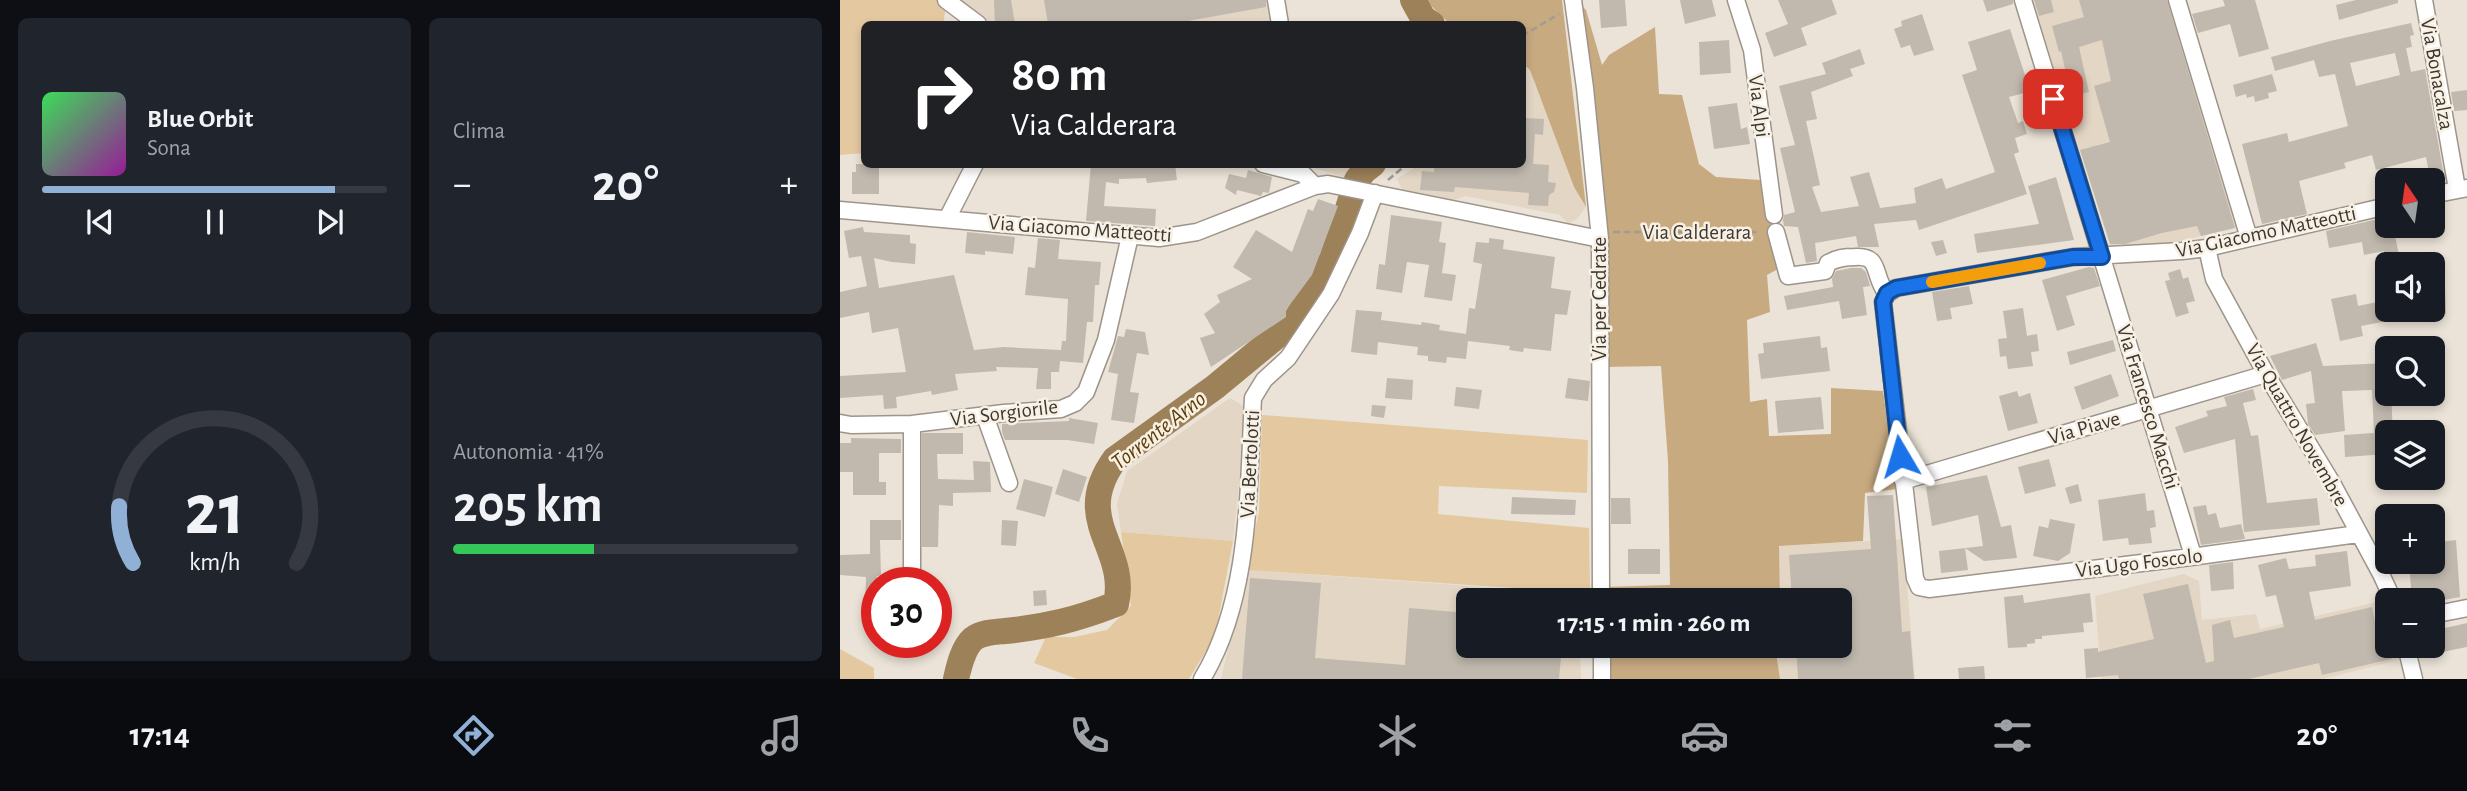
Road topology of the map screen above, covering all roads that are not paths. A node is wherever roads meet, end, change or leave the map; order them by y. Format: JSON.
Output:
{"nodes":[{"id":1,"x":946,"y":0,"type":"edge"},
{"id":2,"x":1276,"y":0,"type":"edge"},
{"id":3,"x":1736,"y":0,"type":"edge"},
{"id":4,"x":2023,"y":0,"type":"edge"},
{"id":5,"x":2177,"y":0,"type":"edge"},
{"id":6,"x":2424,"y":0,"type":"edge"},
{"id":7,"x":1573,"y":3,"type":"edge"},
{"id":8,"x":974,"y":21,"type":"edge"},
{"id":9,"x":1280,"y":21,"type":"edge"},
{"id":10,"x":973,"y":168,"type":"edge"},
{"id":11,"x":1279,"y":168,"type":"edge"},
{"id":12,"x":1315,"y":186,"type":"junction"},
{"id":13,"x":2462,"y":189,"type":"edge"},
{"id":14,"x":1371,"y":192,"type":"junction"},
{"id":15,"x":2375,"y":209,"type":"edge"},
{"id":16,"x":840,"y":210,"type":"edge"},
{"id":17,"x":947,"y":219,"type":"junction"},
{"id":18,"x":1775,"y":223,"type":"joint"},
{"id":19,"x":1129,"y":236,"type":"junction"},
{"id":20,"x":1599,"y":236,"type":"junction"},
{"id":21,"x":2249,"y":238,"type":"junction"},
{"id":22,"x":2207,"y":248,"type":"junction"},
{"id":23,"x":2102,"y":257,"type":"junction"},
{"id":24,"x":1887,"y":293,"type":"junction"},
{"id":25,"x":2266,"y":374,"type":"junction"},
{"id":26,"x":2149,"y":409,"type":"junction"},
{"id":27,"x":985,"y":416,"type":"junction"},
{"id":28,"x":840,"y":423,"type":"edge"},
{"id":29,"x":912,"y":424,"type":"junction"},
{"id":30,"x":1903,"y":481,"type":"junction"},
{"id":31,"x":1009,"y":482,"type":"dead end"},
{"id":32,"x":2358,"y":534,"type":"junction"},
{"id":33,"x":2192,"y":557,"type":"junction"},
{"id":34,"x":912,"y":567,"type":"edge"},
{"id":35,"x":1601,"y":588,"type":"edge"},
{"id":36,"x":2387,"y":588,"type":"edge"},
{"id":37,"x":2467,"y":608,"type":"edge"},
{"id":38,"x":2445,"y":612,"type":"edge"},
{"id":39,"x":1602,"y":658,"type":"edge"},
{"id":40,"x":2409,"y":658,"type":"edge"},
{"id":41,"x":1202,"y":679,"type":"edge"},
{"id":42,"x":1602,"y":679,"type":"edge"},
{"id":43,"x":2414,"y":679,"type":"edge"}],
"edges":[{"from":1,"to":8,"type":"street"},
{"from":2,"to":9,"type":"street"},
{"from":3,"to":18,"type":"street","name":"Via Alpi"},
{"from":4,"to":23,"type":"street","name":"Via Francesco Macchi"},
{"from":5,"to":21,"type":"street"},
{"from":6,"to":13,"type":"street","name":"Via Bonacalza"},
{"from":7,"to":20,"type":"street","name":"Via per Cedrate"},
{"from":10,"to":17,"type":"street"},
{"from":11,"to":12,"type":"street"},
{"from":12,"to":14,"type":"street","name":"Via Giacomo Matteotti"},
{"from":12,"to":19,"type":"street","name":"Via Giacomo Matteotti"},
{"from":14,"to":20,"type":"street","name":"Via Giacomo Matteotti"},
{"from":14,"to":41,"type":"street","name":"Via Bertolotti"},
{"from":15,"to":21,"type":"street","name":"Via Giacomo Matteotti"},
{"from":16,"to":17,"type":"street","name":"Via Giacomo Matteotti"},
{"from":17,"to":19,"type":"street","name":"Via Giacomo Matteotti"},
{"from":18,"to":24,"type":"street","name":"Via Calderara"},
{"from":19,"to":27,"type":"street","name":"Via Sorgiorile"},
{"from":20,"to":35,"type":"street","name":"Via per Cedrate"},
{"from":21,"to":22,"type":"street","name":"Via Giacomo Matteotti"},
{"from":22,"to":23,"type":"street","name":"Via Giacomo Matteotti"},
{"from":22,"to":25,"type":"street","name":"Via Quattro Novembre"},
{"from":23,"to":24,"type":"street"},
{"from":23,"to":26,"type":"street","name":"Via Francesco Macchi"},
{"from":24,"to":30,"type":"street"},
{"from":25,"to":26,"type":"street","name":"Via Piave"},
{"from":25,"to":32,"type":"street","name":"Via Quattro Novembre"},
{"from":26,"to":30,"type":"street","name":"Via Piave"},
{"from":26,"to":33,"type":"street","name":"Via Francesco Macchi"},
{"from":27,"to":29,"type":"street","name":"Via Sorgiorile"},
{"from":27,"to":31,"type":"street"},
{"from":28,"to":29,"type":"street","name":"Via Sorgiorile"},
{"from":29,"to":34,"type":"street"},
{"from":30,"to":33,"type":"street","name":"Via Ugo Foscolo"},
{"from":32,"to":33,"type":"street","name":"Via Ugo Foscolo"},
{"from":32,"to":36,"type":"street","name":"Via Quattro Novembre"},
{"from":37,"to":38,"type":"street"},
{"from":39,"to":42,"type":"street"},
{"from":40,"to":43,"type":"street"}]}
